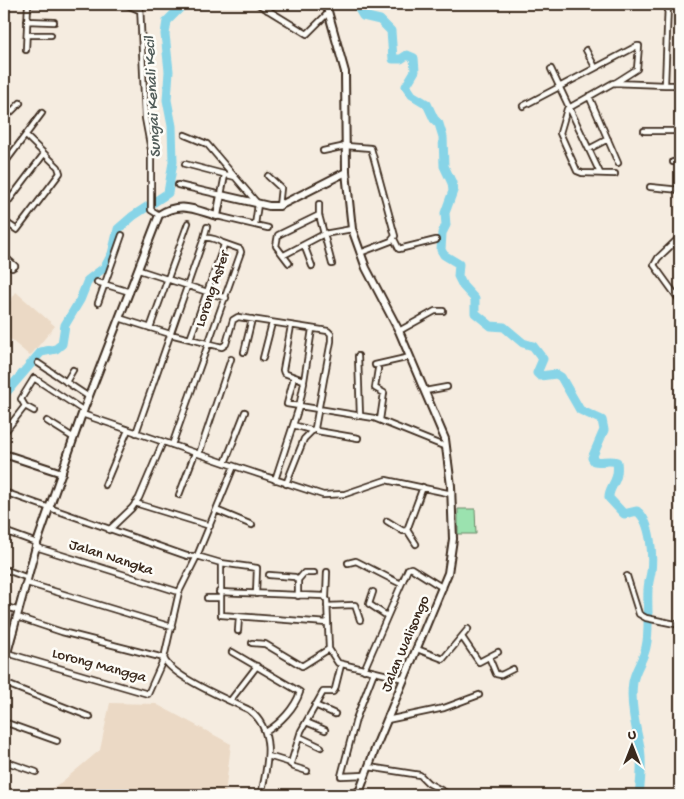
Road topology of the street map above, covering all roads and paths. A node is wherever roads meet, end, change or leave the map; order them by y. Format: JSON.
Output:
{"nodes":[{"id":1,"x":28,"y":4,"type":"edge"},
{"id":2,"x":55,"y":4,"type":"edge"},
{"id":3,"x":125,"y":4,"type":"edge"},
{"id":4,"x":140,"y":4,"type":"edge"},
{"id":5,"x":258,"y":4,"type":"edge"},
{"id":6,"x":273,"y":4,"type":"edge"},
{"id":7,"x":326,"y":4,"type":"edge"},
{"id":8,"x":668,"y":4,"type":"edge"},
{"id":9,"x":139,"y":10,"type":"junction"},
{"id":10,"x":267,"y":10,"type":"junction"},
{"id":11,"x":328,"y":13,"type":"junction"},
{"id":12,"x":27,"y":21,"type":"junction"},
{"id":13,"x":54,"y":22,"type":"dead end"},
{"id":14,"x":51,"y":35,"type":"dead end"},
{"id":15,"x":27,"y":36,"type":"junction"},
{"id":16,"x":26,"y":50,"type":"dead end"},
{"id":17,"x":586,"y":50,"type":"dead end"},
{"id":18,"x":596,"y":67,"type":"junction"},
{"id":19,"x":551,"y":69,"type":"dead end"},
{"id":20,"x":613,"y":83,"type":"junction"},
{"id":21,"x":665,"y":85,"type":"junction"},
{"id":22,"x":680,"y":85,"type":"edge"},
{"id":23,"x":560,"y":86,"type":"junction"},
{"id":24,"x":589,"y":96,"type":"junction"},
{"id":25,"x":20,"y":103,"type":"dead end"},
{"id":26,"x":523,"y":106,"type":"dead end"},
{"id":27,"x":570,"y":106,"type":"junction"},
{"id":28,"x":42,"y":113,"type":"dead end"},
{"id":29,"x":4,"y":119,"type":"edge"},
{"id":30,"x":644,"y":131,"type":"dead end"},
{"id":31,"x":680,"y":131,"type":"edge"},
{"id":32,"x":185,"y":135,"type":"dead end"},
{"id":33,"x":26,"y":136,"type":"junction"},
{"id":34,"x":608,"y":139,"type":"junction"},
{"id":35,"x":346,"y":146,"type":"junction"},
{"id":36,"x":589,"y":149,"type":"junction"},
{"id":37,"x":323,"y":151,"type":"dead end"},
{"id":38,"x":44,"y":154,"type":"junction"},
{"id":39,"x":5,"y":161,"type":"edge"},
{"id":40,"x":672,"y":162,"type":"dead end"},
{"id":41,"x":680,"y":162,"type":"edge"},
{"id":42,"x":618,"y":163,"type":"dead end"},
{"id":43,"x":185,"y":164,"type":"dead end"},
{"id":44,"x":346,"y":172,"type":"junction"},
{"id":45,"x":600,"y":173,"type":"junction"},
{"id":46,"x":615,"y":174,"type":"dead end"},
{"id":47,"x":225,"y":175,"type":"junction"},
{"id":48,"x":268,"y":176,"type":"dead end"},
{"id":49,"x":236,"y":178,"type":"junction"},
{"id":50,"x":178,"y":185,"type":"dead end"},
{"id":51,"x":650,"y":187,"type":"dead end"},
{"id":52,"x":680,"y":190,"type":"edge"},
{"id":53,"x":222,"y":195,"type":"junction"},
{"id":54,"x":258,"y":204,"type":"junction"},
{"id":55,"x":319,"y":204,"type":"dead end"},
{"id":56,"x":280,"y":206,"type":"junction"},
{"id":57,"x":4,"y":207,"type":"edge"},
{"id":58,"x":159,"y":215,"type":"junction"},
{"id":59,"x":217,"y":216,"type":"junction"},
{"id":60,"x":319,"y":216,"type":"junction"},
{"id":61,"x":4,"y":221,"type":"edge"},
{"id":62,"x":188,"y":223,"type":"dead end"},
{"id":63,"x":255,"y":225,"type":"junction"},
{"id":64,"x":207,"y":227,"type":"dead end"},
{"id":65,"x":268,"y":228,"type":"dead end"},
{"id":66,"x":352,"y":229,"type":"junction"},
{"id":67,"x":324,"y":234,"type":"junction"},
{"id":68,"x":122,"y":235,"type":"dead end"},
{"id":69,"x":680,"y":237,"type":"edge"},
{"id":70,"x":204,"y":238,"type":"junction"},
{"id":71,"x":394,"y":239,"type":"junction"},
{"id":72,"x":436,"y":240,"type":"dead end"},
{"id":73,"x":223,"y":243,"type":"junction"},
{"id":74,"x":304,"y":245,"type":"junction"},
{"id":75,"x":360,"y":253,"type":"junction"},
{"id":76,"x":284,"y":255,"type":"junction"},
{"id":77,"x":4,"y":256,"type":"edge"},
{"id":78,"x":4,"y":262,"type":"edge"},
{"id":79,"x":289,"y":263,"type":"dead end"},
{"id":80,"x":332,"y":264,"type":"dead end"},
{"id":81,"x":312,"y":266,"type":"dead end"},
{"id":82,"x":139,"y":270,"type":"junction"},
{"id":83,"x":168,"y":279,"type":"junction"},
{"id":84,"x":97,"y":282,"type":"dead end"},
{"id":85,"x":105,"y":284,"type":"junction"},
{"id":86,"x":187,"y":285,"type":"junction"},
{"id":87,"x":207,"y":291,"type":"junction"},
{"id":88,"x":130,"y":292,"type":"junction"},
{"id":89,"x":226,"y":298,"type":"junction"},
{"id":90,"x":680,"y":301,"type":"edge"},
{"id":91,"x":98,"y":303,"type":"dead end"},
{"id":92,"x":443,"y":311,"type":"dead end"},
{"id":93,"x":119,"y":318,"type":"junction"},
{"id":94,"x":252,"y":320,"type":"junction"},
{"id":95,"x":272,"y":323,"type":"junction"},
{"id":96,"x":292,"y":326,"type":"junction"},
{"id":97,"x":150,"y":328,"type":"junction"},
{"id":98,"x":312,"y":329,"type":"junction"},
{"id":99,"x":398,"y":330,"type":"junction"},
{"id":100,"x":170,"y":334,"type":"junction"},
{"id":101,"x":190,"y":339,"type":"junction"},
{"id":102,"x":208,"y":344,"type":"junction"},
{"id":103,"x":244,"y":352,"type":"dead end"},
{"id":104,"x":358,"y":356,"type":"dead end"},
{"id":105,"x":410,"y":357,"type":"junction"},
{"id":106,"x":263,"y":358,"type":"dead end"},
{"id":107,"x":231,"y":359,"type":"dead end"},
{"id":108,"x":38,"y":363,"type":"dead end"},
{"id":109,"x":73,"y":370,"type":"dead end"},
{"id":110,"x":294,"y":377,"type":"junction"},
{"id":111,"x":304,"y":381,"type":"junction"},
{"id":112,"x":66,"y":382,"type":"junction"},
{"id":113,"x":446,"y":387,"type":"dead end"},
{"id":114,"x":425,"y":391,"type":"junction"},
{"id":115,"x":89,"y":397,"type":"junction"},
{"id":116,"x":25,"y":406,"type":"junction"},
{"id":117,"x":299,"y":407,"type":"junction"},
{"id":118,"x":317,"y":409,"type":"junction"},
{"id":119,"x":34,"y":412,"type":"dead end"},
{"id":120,"x":83,"y":412,"type":"junction"},
{"id":121,"x":245,"y":412,"type":"dead end"},
{"id":122,"x":360,"y":416,"type":"junction"},
{"id":123,"x":380,"y":420,"type":"junction"},
{"id":124,"x":47,"y":421,"type":"dead end"},
{"id":125,"x":293,"y":425,"type":"junction"},
{"id":126,"x":313,"y":429,"type":"junction"},
{"id":127,"x":128,"y":430,"type":"junction"},
{"id":128,"x":136,"y":432,"type":"junction"},
{"id":129,"x":4,"y":433,"type":"edge"},
{"id":130,"x":74,"y":438,"type":"junction"},
{"id":131,"x":358,"y":438,"type":"dead end"},
{"id":132,"x":163,"y":442,"type":"junction"},
{"id":133,"x":172,"y":445,"type":"junction"},
{"id":134,"x":446,"y":447,"type":"junction"},
{"id":135,"x":197,"y":453,"type":"junction"},
{"id":136,"x":4,"y":454,"type":"edge"},
{"id":137,"x":225,"y":463,"type":"junction"},
{"id":138,"x":234,"y":466,"type":"junction"},
{"id":139,"x":62,"y":473,"type":"junction"},
{"id":140,"x":275,"y":480,"type":"junction"},
{"id":141,"x":286,"y":484,"type":"junction"},
{"id":142,"x":105,"y":485,"type":"dead end"},
{"id":143,"x":423,"y":487,"type":"junction"},
{"id":144,"x":4,"y":492,"type":"edge"},
{"id":145,"x":452,"y":494,"type":"junction"},
{"id":146,"x":179,"y":495,"type":"dead end"},
{"id":147,"x":135,"y":503,"type":"junction"},
{"id":148,"x":49,"y":510,"type":"junction"},
{"id":149,"x":216,"y":510,"type":"junction"},
{"id":150,"x":387,"y":520,"type":"dead end"},
{"id":151,"x":252,"y":525,"type":"dead end"},
{"id":152,"x":210,"y":526,"type":"junction"},
{"id":153,"x":109,"y":530,"type":"junction"},
{"id":154,"x":407,"y":530,"type":"junction"},
{"id":155,"x":4,"y":531,"type":"edge"},
{"id":156,"x":416,"y":544,"type":"dead end"},
{"id":157,"x":37,"y":545,"type":"junction"},
{"id":158,"x":197,"y":556,"type":"junction"},
{"id":159,"x":221,"y":563,"type":"junction"},
{"id":160,"x":348,"y":563,"type":"dead end"},
{"id":161,"x":4,"y":569,"type":"edge"},
{"id":162,"x":327,"y":572,"type":"dead end"},
{"id":163,"x":314,"y":573,"type":"dead end"},
{"id":164,"x":269,"y":575,"type":"dead end"},
{"id":165,"x":627,"y":576,"type":"dead end"},
{"id":166,"x":27,"y":580,"type":"junction"},
{"id":167,"x":298,"y":580,"type":"junction"},
{"id":168,"x":401,"y":584,"type":"junction"},
{"id":169,"x":443,"y":588,"type":"junction"},
{"id":170,"x":179,"y":592,"type":"junction"},
{"id":171,"x":219,"y":592,"type":"junction"},
{"id":172,"x":372,"y":592,"type":"dead end"},
{"id":173,"x":256,"y":594,"type":"junction"},
{"id":174,"x":298,"y":596,"type":"junction"},
{"id":175,"x":326,"y":597,"type":"junction"},
{"id":176,"x":207,"y":598,"type":"dead end"},
{"id":177,"x":219,"y":598,"type":"junction"},
{"id":178,"x":369,"y":604,"type":"junction"},
{"id":179,"x":4,"y":606,"type":"edge"},
{"id":180,"x":327,"y":606,"type":"junction"},
{"id":181,"x":356,"y":606,"type":"junction"},
{"id":182,"x":18,"y":614,"type":"junction"},
{"id":183,"x":388,"y":616,"type":"junction"},
{"id":184,"x":239,"y":617,"type":"junction"},
{"id":185,"x":360,"y":620,"type":"dead end"},
{"id":186,"x":327,"y":622,"type":"junction"},
{"id":187,"x":680,"y":625,"type":"edge"},
{"id":188,"x":172,"y":627,"type":"junction"},
{"id":189,"x":468,"y":629,"type":"dead end"},
{"id":190,"x":238,"y":631,"type":"dead end"},
{"id":191,"x":462,"y":637,"type":"junction"},
{"id":192,"x":252,"y":643,"type":"dead end"},
{"id":193,"x":7,"y":648,"type":"edge"},
{"id":194,"x":329,"y":649,"type":"junction"},
{"id":195,"x":417,"y":649,"type":"junction"},
{"id":196,"x":232,"y":652,"type":"dead end"},
{"id":197,"x":498,"y":652,"type":"dead end"},
{"id":198,"x":489,"y":657,"type":"junction"},
{"id":199,"x":164,"y":658,"type":"junction"},
{"id":200,"x":4,"y":664,"type":"edge"},
{"id":201,"x":341,"y":665,"type":"junction"},
{"id":202,"x":257,"y":666,"type":"junction"},
{"id":203,"x":512,"y":669,"type":"dead end"},
{"id":204,"x":364,"y":670,"type":"junction"},
{"id":205,"x":374,"y":672,"type":"junction"},
{"id":206,"x":404,"y":679,"type":"junction"},
{"id":207,"x":4,"y":683,"type":"edge"},
{"id":208,"x":480,"y":695,"type":"dead end"},
{"id":209,"x":230,"y":701,"type":"junction"},
{"id":210,"x":315,"y":705,"type":"junction"},
{"id":211,"x":335,"y":714,"type":"dead end"},
{"id":212,"x":90,"y":717,"type":"dead end"},
{"id":213,"x":387,"y":720,"type":"junction"},
{"id":214,"x":4,"y":722,"type":"edge"},
{"id":215,"x":306,"y":722,"type":"junction"},
{"id":216,"x":325,"y":730,"type":"dead end"},
{"id":217,"x":266,"y":732,"type":"junction"},
{"id":218,"x":300,"y":737,"type":"junction"},
{"id":219,"x":56,"y":740,"type":"dead end"},
{"id":220,"x":321,"y":747,"type":"dead end"},
{"id":221,"x":268,"y":756,"type":"junction"},
{"id":222,"x":4,"y":761,"type":"edge"},
{"id":223,"x":290,"y":764,"type":"junction"},
{"id":224,"x":369,"y":767,"type":"junction"},
{"id":225,"x":307,"y":771,"type":"dead end"},
{"id":226,"x":36,"y":772,"type":"dead end"},
{"id":227,"x":366,"y":775,"type":"junction"},
{"id":228,"x":261,"y":795,"type":"edge"},
{"id":229,"x":353,"y":795,"type":"edge"},
{"id":230,"x":450,"y":795,"type":"edge"}],
"edges":[{"from":1,"to":2,"type":"street"},
{"from":1,"to":12,"type":"street"},
{"from":3,"to":9,"type":"street"},
{"from":4,"to":9,"type":"street"},
{"from":5,"to":10,"type":"street"},
{"from":6,"to":10,"type":"street"},
{"from":7,"to":11,"type":"street","name":"Jalan Walisongo"},
{"from":8,"to":21,"type":"street"},
{"from":9,"to":58,"type":"street"},
{"from":10,"to":11,"type":"street"},
{"from":11,"to":35,"type":"street","name":"Jalan Walisongo"},
{"from":12,"to":13,"type":"street"},
{"from":12,"to":15,"type":"street"},
{"from":14,"to":15,"type":"street"},
{"from":15,"to":16,"type":"street"},
{"from":17,"to":18,"type":"street"},
{"from":18,"to":20,"type":"street"},
{"from":18,"to":23,"type":"street"},
{"from":19,"to":23,"type":"street"},
{"from":20,"to":21,"type":"street"},
{"from":20,"to":24,"type":"street"},
{"from":21,"to":22,"type":"street"},
{"from":23,"to":26,"type":"street"},
{"from":23,"to":27,"type":"street"},
{"from":24,"to":27,"type":"street"},
{"from":24,"to":34,"type":"street"},
{"from":25,"to":29,"type":"street"},
{"from":27,"to":36,"type":"street"},
{"from":27,"to":45,"type":"street"},
{"from":28,"to":33,"type":"street"},
{"from":30,"to":31,"type":"street"},
{"from":32,"to":49,"type":"street"},
{"from":33,"to":38,"type":"street"},
{"from":33,"to":39,"type":"street"},
{"from":34,"to":36,"type":"street"},
{"from":34,"to":42,"type":"street"},
{"from":35,"to":37,"type":"street"},
{"from":35,"to":44,"type":"street","name":"Jalan Walisongo"},
{"from":35,"to":71,"type":"street"},
{"from":36,"to":45,"type":"street"},
{"from":38,"to":57,"type":"street"},
{"from":38,"to":61,"type":"street"},
{"from":40,"to":41,"type":"street"},
{"from":43,"to":47,"type":"street"},
{"from":44,"to":56,"type":"street"},
{"from":44,"to":66,"type":"street","name":"Jalan Walisongo"},
{"from":45,"to":46,"type":"street"},
{"from":47,"to":49,"type":"street"},
{"from":47,"to":53,"type":"street"},
{"from":48,"to":56,"type":"street"},
{"from":49,"to":54,"type":"street"},
{"from":50,"to":53,"type":"street"},
{"from":51,"to":52,"type":"street"},
{"from":53,"to":54,"type":"street"},
{"from":53,"to":59,"type":"street"},
{"from":54,"to":56,"type":"street"},
{"from":54,"to":63,"type":"street"},
{"from":55,"to":60,"type":"street"},
{"from":58,"to":59,"type":"street"},
{"from":58,"to":82,"type":"street"},
{"from":59,"to":63,"type":"street"},
{"from":60,"to":67,"type":"street"},
{"from":60,"to":76,"type":"street"},
{"from":62,"to":83,"type":"street"},
{"from":63,"to":65,"type":"street"},
{"from":64,"to":70,"type":"street"},
{"from":66,"to":67,"type":"street"},
{"from":66,"to":75,"type":"street","name":"Jalan Walisongo"},
{"from":67,"to":74,"type":"street"},
{"from":67,"to":80,"type":"street"},
{"from":68,"to":85,"type":"street"},
{"from":69,"to":90,"type":"street"},
{"from":70,"to":73,"type":"street"},
{"from":70,"to":86,"type":"street"},
{"from":71,"to":72,"type":"street"},
{"from":71,"to":75,"type":"street"},
{"from":73,"to":87,"type":"street"},
{"from":73,"to":89,"type":"street","name":"Lorong Aster"},
{"from":74,"to":76,"type":"street"},
{"from":74,"to":81,"type":"street"},
{"from":75,"to":99,"type":"street","name":"Jalan Walisongo"},
{"from":76,"to":79,"type":"street"},
{"from":77,"to":78,"type":"street"},
{"from":82,"to":83,"type":"street"},
{"from":82,"to":88,"type":"street"},
{"from":83,"to":86,"type":"street"},
{"from":83,"to":97,"type":"street"},
{"from":84,"to":85,"type":"street"},
{"from":85,"to":88,"type":"street"},
{"from":85,"to":91,"type":"street"},
{"from":86,"to":87,"type":"street"},
{"from":86,"to":100,"type":"street"},
{"from":87,"to":89,"type":"street"},
{"from":87,"to":101,"type":"street"},
{"from":88,"to":93,"type":"street"},
{"from":89,"to":102,"type":"street","name":"Lorong Aster"},
{"from":92,"to":99,"type":"street"},
{"from":93,"to":97,"type":"street"},
{"from":93,"to":115,"type":"street"},
{"from":94,"to":95,"type":"street"},
{"from":94,"to":102,"type":"street"},
{"from":94,"to":103,"type":"street"},
{"from":95,"to":96,"type":"street"},
{"from":95,"to":106,"type":"street"},
{"from":96,"to":98,"type":"street"},
{"from":96,"to":110,"type":"street"},
{"from":97,"to":100,"type":"street"},
{"from":98,"to":111,"type":"street"},
{"from":98,"to":118,"type":"street"},
{"from":99,"to":105,"type":"street","name":"Jalan Walisongo"},
{"from":100,"to":101,"type":"street"},
{"from":100,"to":128,"type":"street"},
{"from":101,"to":102,"type":"street"},
{"from":102,"to":133,"type":"street","name":"Lorong Aster"},
{"from":104,"to":122,"type":"street"},
{"from":105,"to":114,"type":"street","name":"Jalan Walisongo"},
{"from":105,"to":123,"type":"street"},
{"from":107,"to":135,"type":"street"},
{"from":108,"to":112,"type":"street"},
{"from":109,"to":112,"type":"street"},
{"from":110,"to":111,"type":"street"},
{"from":110,"to":117,"type":"street"},
{"from":111,"to":117,"type":"street"},
{"from":112,"to":115,"type":"street"},
{"from":113,"to":114,"type":"street"},
{"from":114,"to":134,"type":"street","name":"Jalan Walisongo"},
{"from":115,"to":120,"type":"street"},
{"from":116,"to":119,"type":"street"},
{"from":116,"to":120,"type":"street"},
{"from":116,"to":129,"type":"street"},
{"from":117,"to":118,"type":"street"},
{"from":117,"to":125,"type":"street"},
{"from":118,"to":122,"type":"street"},
{"from":118,"to":126,"type":"street"},
{"from":120,"to":127,"type":"street"},
{"from":120,"to":130,"type":"street"},
{"from":121,"to":137,"type":"street"},
{"from":122,"to":123,"type":"street"},
{"from":123,"to":134,"type":"street"},
{"from":124,"to":130,"type":"street"},
{"from":125,"to":126,"type":"street"},
{"from":125,"to":140,"type":"street"},
{"from":126,"to":131,"type":"street"},
{"from":126,"to":141,"type":"street"},
{"from":127,"to":128,"type":"street"},
{"from":127,"to":142,"type":"street"},
{"from":128,"to":132,"type":"street"},
{"from":130,"to":139,"type":"street"},
{"from":132,"to":133,"type":"street"},
{"from":132,"to":147,"type":"street"},
{"from":133,"to":135,"type":"street"},
{"from":134,"to":145,"type":"street","name":"Jalan Walisongo"},
{"from":135,"to":137,"type":"street"},
{"from":135,"to":146,"type":"street"},
{"from":136,"to":139,"type":"street"},
{"from":137,"to":138,"type":"street"},
{"from":138,"to":140,"type":"street"},
{"from":138,"to":149,"type":"street"},
{"from":139,"to":148,"type":"street"},
{"from":140,"to":141,"type":"street"},
{"from":141,"to":143,"type":"street"},
{"from":143,"to":145,"type":"street"},
{"from":143,"to":154,"type":"street"},
{"from":144,"to":148,"type":"street"},
{"from":145,"to":169,"type":"street","name":"Jalan Walisongo"},
{"from":147,"to":152,"type":"street"},
{"from":147,"to":153,"type":"street"},
{"from":148,"to":153,"type":"street"},
{"from":148,"to":157,"type":"street"},
{"from":149,"to":151,"type":"street"},
{"from":149,"to":152,"type":"street"},
{"from":150,"to":154,"type":"street"},
{"from":152,"to":158,"type":"street"},
{"from":153,"to":158,"type":"street"},
{"from":154,"to":156,"type":"street"},
{"from":155,"to":157,"type":"street","name":"Jalan Nangka"},
{"from":157,"to":166,"type":"street"},
{"from":157,"to":170,"type":"street","name":"Jalan Nangka"},
{"from":158,"to":159,"type":"street"},
{"from":158,"to":170,"type":"street"},
{"from":159,"to":171,"type":"street"},
{"from":159,"to":173,"type":"street"},
{"from":160,"to":168,"type":"street"},
{"from":161,"to":166,"type":"street"},
{"from":162,"to":175,"type":"street"},
{"from":163,"to":167,"type":"street"},
{"from":164,"to":167,"type":"street"},
{"from":165,"to":187,"type":"street"},
{"from":166,"to":182,"type":"street"},
{"from":166,"to":188,"type":"street"},
{"from":167,"to":174,"type":"street"},
{"from":168,"to":169,"type":"street"},
{"from":168,"to":183,"type":"street"},
{"from":169,"to":195,"type":"street","name":"Jalan Walisongo"},
{"from":170,"to":188,"type":"street"},
{"from":171,"to":173,"type":"street"},
{"from":171,"to":177,"type":"street"},
{"from":172,"to":178,"type":"street"},
{"from":173,"to":174,"type":"street"},
{"from":174,"to":175,"type":"street"},
{"from":175,"to":180,"type":"street"},
{"from":176,"to":177,"type":"street"},
{"from":177,"to":184,"type":"street"},
{"from":178,"to":181,"type":"street"},
{"from":178,"to":183,"type":"street"},
{"from":179,"to":182,"type":"street"},
{"from":180,"to":181,"type":"street"},
{"from":180,"to":186,"type":"street"},
{"from":181,"to":185,"type":"street"},
{"from":182,"to":193,"type":"street"},
{"from":182,"to":199,"type":"street"},
{"from":183,"to":204,"type":"street"},
{"from":184,"to":186,"type":"street"},
{"from":184,"to":190,"type":"street"},
{"from":186,"to":194,"type":"street"},
{"from":188,"to":199,"type":"street"},
{"from":189,"to":191,"type":"street"},
{"from":191,"to":195,"type":"street"},
{"from":191,"to":198,"type":"street"},
{"from":192,"to":194,"type":"street"},
{"from":193,"to":199,"type":"street","name":"Lorong Mangga"},
{"from":193,"to":200,"type":"street"},
{"from":194,"to":201,"type":"street"},
{"from":195,"to":206,"type":"street","name":"Jalan Walisongo"},
{"from":196,"to":202,"type":"street"},
{"from":197,"to":198,"type":"street"},
{"from":198,"to":203,"type":"street"},
{"from":199,"to":209,"type":"street"},
{"from":201,"to":204,"type":"street"},
{"from":201,"to":210,"type":"street"},
{"from":202,"to":209,"type":"street"},
{"from":202,"to":217,"type":"street"},
{"from":204,"to":205,"type":"street"},
{"from":205,"to":206,"type":"street"},
{"from":205,"to":227,"type":"street"},
{"from":206,"to":213,"type":"street","name":"Jalan Walisongo"},
{"from":207,"to":212,"type":"street"},
{"from":208,"to":213,"type":"street"},
{"from":209,"to":217,"type":"street"},
{"from":210,"to":211,"type":"street"},
{"from":210,"to":215,"type":"street"},
{"from":213,"to":224,"type":"street","name":"Jalan Walisongo"},
{"from":214,"to":219,"type":"street"},
{"from":215,"to":216,"type":"street"},
{"from":215,"to":218,"type":"street"},
{"from":217,"to":221,"type":"street"},
{"from":218,"to":220,"type":"street"},
{"from":218,"to":223,"type":"street"},
{"from":221,"to":223,"type":"street"},
{"from":221,"to":228,"type":"street"},
{"from":222,"to":226,"type":"street"},
{"from":223,"to":225,"type":"street"},
{"from":224,"to":227,"type":"street","name":"Jalan Walisongo"},
{"from":224,"to":230,"type":"street"},
{"from":227,"to":229,"type":"street","name":"Jalan Walisongo"}]}
